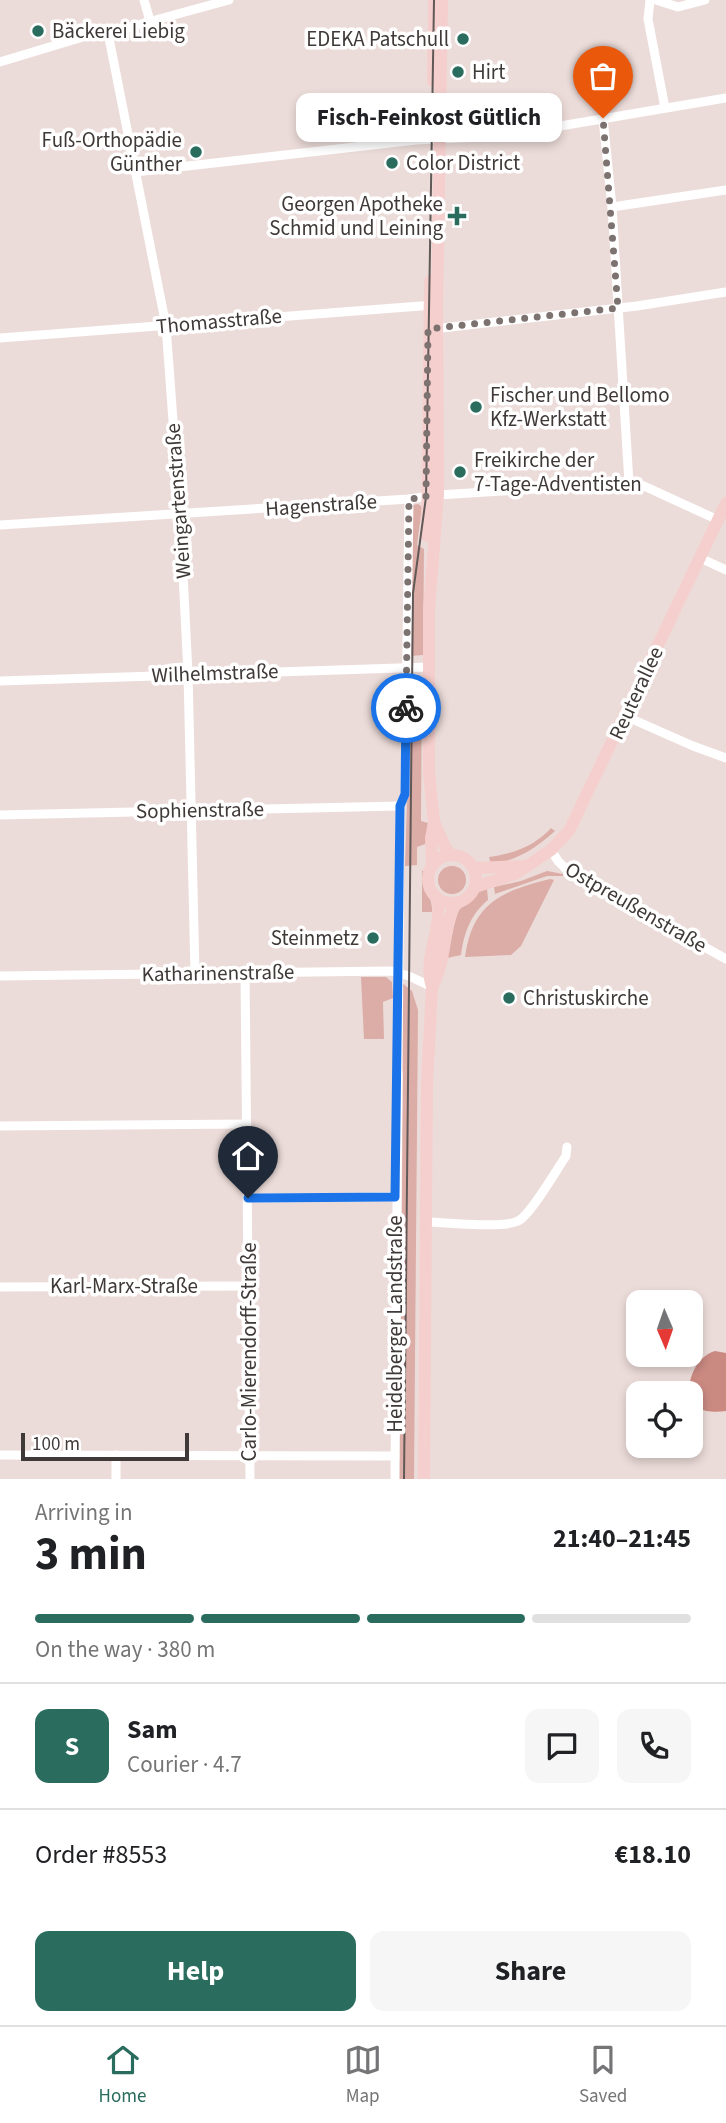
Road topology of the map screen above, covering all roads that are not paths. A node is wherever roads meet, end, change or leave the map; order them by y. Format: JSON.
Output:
{"nodes":[{"id":1,"x":144,"y":0,"type":"edge"},
{"id":2,"x":229,"y":0,"type":"edge"},
{"id":3,"x":434,"y":0,"type":"edge"},
{"id":4,"x":442,"y":0,"type":"edge"},
{"id":5,"x":650,"y":0,"type":"edge"},
{"id":6,"x":656,"y":0,"type":"edge"},
{"id":7,"x":705,"y":0,"type":"edge"},
{"id":8,"x":149,"y":21,"type":"junction"},
{"id":9,"x":108,"y":33,"type":"junction"},
{"id":10,"x":0,"y":62,"type":"edge"},
{"id":11,"x":726,"y":98,"type":"edge"},
{"id":12,"x":665,"y":108,"type":"junction"},
{"id":13,"x":603,"y":118,"type":"junction"},
{"id":14,"x":437,"y":139,"type":"junction"},
{"id":15,"x":135,"y":172,"type":"junction"},
{"id":16,"x":726,"y":190,"type":"edge"},
{"id":17,"x":612,"y":207,"type":"junction"},
{"id":18,"x":726,"y":292,"type":"edge"},
{"id":19,"x":433,"y":305,"type":"junction"},
{"id":20,"x":618,"y":308,"type":"junction"},
{"id":21,"x":166,"y":326,"type":"junction"},
{"id":22,"x":433,"y":329,"type":"junction"},
{"id":23,"x":0,"y":338,"type":"edge"},
{"id":24,"x":629,"y":483,"type":"junction"},
{"id":25,"x":432,"y":496,"type":"junction"},
{"id":26,"x":409,"y":499,"type":"junction"},
{"id":27,"x":726,"y":503,"type":"edge"},
{"id":28,"x":180,"y":515,"type":"junction"},
{"id":29,"x":718,"y":520,"type":"junction"},
{"id":30,"x":0,"y":525,"type":"edge"},
{"id":31,"x":700,"y":558,"type":"junction"},
{"id":32,"x":726,"y":570,"type":"edge"},
{"id":33,"x":407,"y":667,"type":"junction"},
{"id":34,"x":429,"y":667,"type":"junction"},
{"id":35,"x":188,"y":673,"type":"junction"},
{"id":36,"x":0,"y":681,"type":"edge"},
{"id":37,"x":625,"y":716,"type":"junction"},
{"id":38,"x":726,"y":758,"type":"edge"},
{"id":39,"x":400,"y":806,"type":"junction"},
{"id":40,"x":191,"y":811,"type":"junction"},
{"id":41,"x":0,"y":815,"type":"edge"},
{"id":42,"x":434,"y":822,"type":"junction"},
{"id":43,"x":551,"y":850,"type":"junction"},
{"id":44,"x":452,"y":856,"type":"junction"},
{"id":45,"x":432,"y":866,"type":"junction"},
{"id":46,"x":526,"y":866,"type":"junction"},
{"id":47,"x":473,"y":868,"type":"junction"},
{"id":48,"x":475,"y":887,"type":"junction"},
{"id":49,"x":437,"y":898,"type":"junction"},
{"id":50,"x":456,"y":903,"type":"junction"},
{"id":51,"x":726,"y":959,"type":"edge"},
{"id":52,"x":399,"y":972,"type":"junction"},
{"id":53,"x":245,"y":973,"type":"junction"},
{"id":54,"x":195,"y":974,"type":"junction"},
{"id":55,"x":0,"y":976,"type":"edge"},
{"id":56,"x":432,"y":987,"type":"junction"},
{"id":57,"x":246,"y":1124,"type":"junction"},
{"id":58,"x":0,"y":1126,"type":"edge"},
{"id":59,"x":567,"y":1147,"type":"dead end"},
{"id":60,"x":395,"y":1197,"type":"junction"},
{"id":61,"x":248,"y":1198,"type":"junction"},
{"id":62,"x":426,"y":1222,"type":"junction"},
{"id":63,"x":247,"y":1286,"type":"junction"},
{"id":64,"x":0,"y":1287,"type":"edge"},
{"id":65,"x":0,"y":1455,"type":"edge"},
{"id":66,"x":116,"y":1455,"type":"junction"},
{"id":67,"x":250,"y":1456,"type":"junction"},
{"id":68,"x":395,"y":1456,"type":"junction"},
{"id":69,"x":116,"y":1479,"type":"edge"},
{"id":70,"x":250,"y":1479,"type":"edge"},
{"id":71,"x":394,"y":1479,"type":"edge"},
{"id":72,"x":424,"y":1479,"type":"edge"}],
"edges":[{"from":1,"to":8,"type":"street"},
{"from":2,"to":8,"type":"street"},
{"from":3,"to":14,"type":"street"},
{"from":4,"to":14,"type":"street"},
{"from":5,"to":12,"type":"street"},
{"from":6,"to":7,"type":"street"},
{"from":8,"to":9,"type":"street"},
{"from":9,"to":10,"type":"street"},
{"from":9,"to":15,"type":"street","name":"Weingartenstraße"},
{"from":11,"to":12,"type":"street"},
{"from":12,"to":13,"type":"street"},
{"from":13,"to":14,"type":"street"},
{"from":13,"to":17,"type":"street"},
{"from":14,"to":15,"type":"street"},
{"from":14,"to":19,"type":"street"},
{"from":15,"to":21,"type":"street","name":"Weingartenstraße"},
{"from":16,"to":17,"type":"street"},
{"from":17,"to":20,"type":"street"},
{"from":18,"to":20,"type":"street"},
{"from":19,"to":21,"type":"street","name":"Thomasstraße"},
{"from":19,"to":22,"type":"street"},
{"from":20,"to":22,"type":"street"},
{"from":20,"to":24,"type":"street"},
{"from":21,"to":23,"type":"street","name":"Thomasstraße"},
{"from":21,"to":28,"type":"street","name":"Weingartenstraße"},
{"from":22,"to":25,"type":"street"},
{"from":24,"to":25,"type":"street","name":"Hagenstraße"},
{"from":24,"to":29,"type":"street","name":"Hagenstraße"},
{"from":25,"to":26,"type":"street","name":"Hagenstraße"},
{"from":25,"to":34,"type":"street"},
{"from":26,"to":28,"type":"street","name":"Hagenstraße"},
{"from":26,"to":33,"type":"street","name":"Heidelberger Landstraße"},
{"from":27,"to":29,"type":"street","name":"Reuterallee"},
{"from":28,"to":30,"type":"street","name":"Hagenstraße"},
{"from":28,"to":35,"type":"street","name":"Weingartenstraße"},
{"from":29,"to":31,"type":"street","name":"Reuterallee"},
{"from":31,"to":32,"type":"street"},
{"from":31,"to":37,"type":"street","name":"Reuterallee"},
{"from":33,"to":34,"type":"street","name":"Wilhelmstraße"},
{"from":33,"to":35,"type":"street","name":"Wilhelmstraße"},
{"from":33,"to":39,"type":"street","name":"Heidelberger Landstraße"},
{"from":34,"to":42,"type":"street"},
{"from":35,"to":36,"type":"street","name":"Wilhelmstraße"},
{"from":35,"to":40,"type":"street","name":"Weingartenstraße"},
{"from":37,"to":38,"type":"street"},
{"from":37,"to":43,"type":"street","name":"Reuterallee"},
{"from":39,"to":40,"type":"street","name":"Sophienstraße"},
{"from":39,"to":52,"type":"street","name":"Heidelberger Landstraße"},
{"from":40,"to":41,"type":"street","name":"Sophienstraße"},
{"from":40,"to":54,"type":"street","name":"Weingartenstraße"},
{"from":42,"to":44,"type":"street"},
{"from":42,"to":45,"type":"street"},
{"from":43,"to":46,"type":"street","name":"Reuterallee"},
{"from":43,"to":51,"type":"street","name":"Ostpreußenstraße"},
{"from":44,"to":45,"type":"street"},
{"from":44,"to":47,"type":"street"},
{"from":45,"to":49,"type":"street"},
{"from":46,"to":47,"type":"street"},
{"from":46,"to":48,"type":"street","name":"Reuterallee"},
{"from":47,"to":48,"type":"street"},
{"from":48,"to":50,"type":"street"},
{"from":49,"to":50,"type":"street"},
{"from":49,"to":56,"type":"street","name":"Heidelberger Landstraße"},
{"from":50,"to":56,"type":"street","name":"Heidelberger Landstraße"},
{"from":52,"to":53,"type":"street","name":"Katharinenstraße"},
{"from":52,"to":56,"type":"street","name":"Katharinenstraße"},
{"from":52,"to":60,"type":"street","name":"Heidelberger Landstraße"},
{"from":53,"to":54,"type":"street","name":"Katharinenstraße"},
{"from":53,"to":57,"type":"street","name":"Carlo-Mierendorff-Straße"},
{"from":54,"to":55,"type":"street","name":"Katharinenstraße"},
{"from":56,"to":62,"type":"street","name":"Heidelberger Landstraße"},
{"from":57,"to":58,"type":"street"},
{"from":57,"to":61,"type":"street","name":"Carlo-Mierendorff-Straße"},
{"from":59,"to":62,"type":"street"},
{"from":60,"to":61,"type":"street"},
{"from":60,"to":68,"type":"street","name":"Heidelberger Landstraße"},
{"from":61,"to":63,"type":"street","name":"Carlo-Mierendorff-Straße"},
{"from":62,"to":72,"type":"street","name":"Heidelberger Landstraße"},
{"from":63,"to":64,"type":"street","name":"Karl-Marx-Straße"},
{"from":63,"to":67,"type":"street","name":"Carlo-Mierendorff-Straße"},
{"from":65,"to":66,"type":"street"},
{"from":66,"to":67,"type":"street"},
{"from":66,"to":69,"type":"street"},
{"from":67,"to":68,"type":"street"},
{"from":67,"to":70,"type":"street","name":"Carlo-Mierendorff-Straße"},
{"from":68,"to":71,"type":"street","name":"Heidelberger Landstraße"}]}
